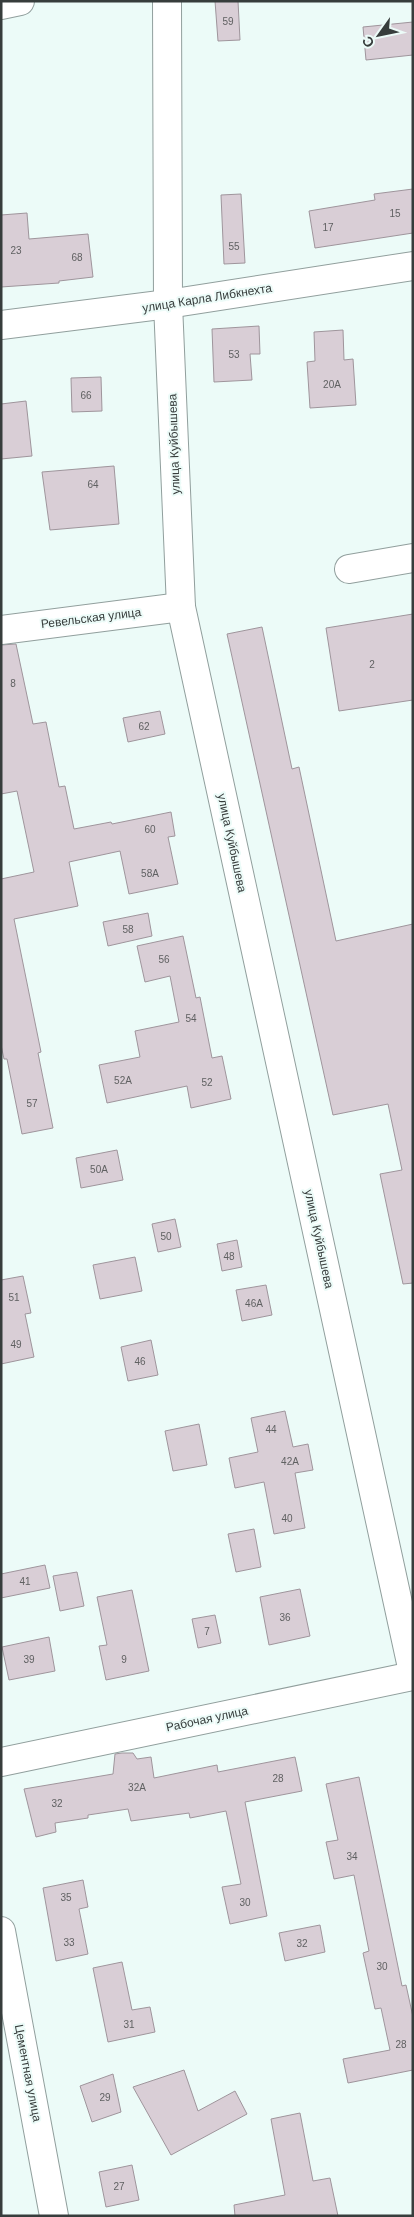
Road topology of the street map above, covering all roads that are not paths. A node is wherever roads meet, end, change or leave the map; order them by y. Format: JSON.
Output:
{"nodes":[{"id":1,"x":20,"y":1,"type":"edge"},
{"id":2,"x":167,"y":1,"type":"edge"},
{"id":3,"x":1,"y":5,"type":"edge"},
{"id":4,"x":413,"y":266,"type":"edge"},
{"id":5,"x":168,"y":304,"type":"junction"},
{"id":6,"x":1,"y":325,"type":"edge"},
{"id":7,"x":413,"y":558,"type":"edge"},
{"id":8,"x":349,"y":570,"type":"dead end"},
{"id":9,"x":181,"y":607,"type":"junction"},
{"id":10,"x":1,"y":630,"type":"edge"},
{"id":11,"x":413,"y":1672,"type":"edge"},
{"id":12,"x":413,"y":1676,"type":"edge"},
{"id":13,"x":1,"y":1762,"type":"edge"},
{"id":14,"x":1,"y":1931,"type":"edge"},
{"id":15,"x":54,"y":2216,"type":"edge"}],
"edges":[{"from":1,"to":3,"type":"street"},
{"from":2,"to":5,"type":"street","name":"улица Куйбышева"},
{"from":4,"to":5,"type":"street","name":"улица Карла Либкнехта"},
{"from":5,"to":6,"type":"street","name":"улица Карла Либкнехта"},
{"from":5,"to":9,"type":"street","name":"улица Куйбышева"},
{"from":7,"to":8,"type":"street"},
{"from":9,"to":10,"type":"street","name":"Ревельская улица"},
{"from":9,"to":11,"type":"street","name":"улица Куйбышева"},
{"from":12,"to":13,"type":"street","name":"Рабочая улица"},
{"from":14,"to":15,"type":"street","name":"Цементная улица"}]}
